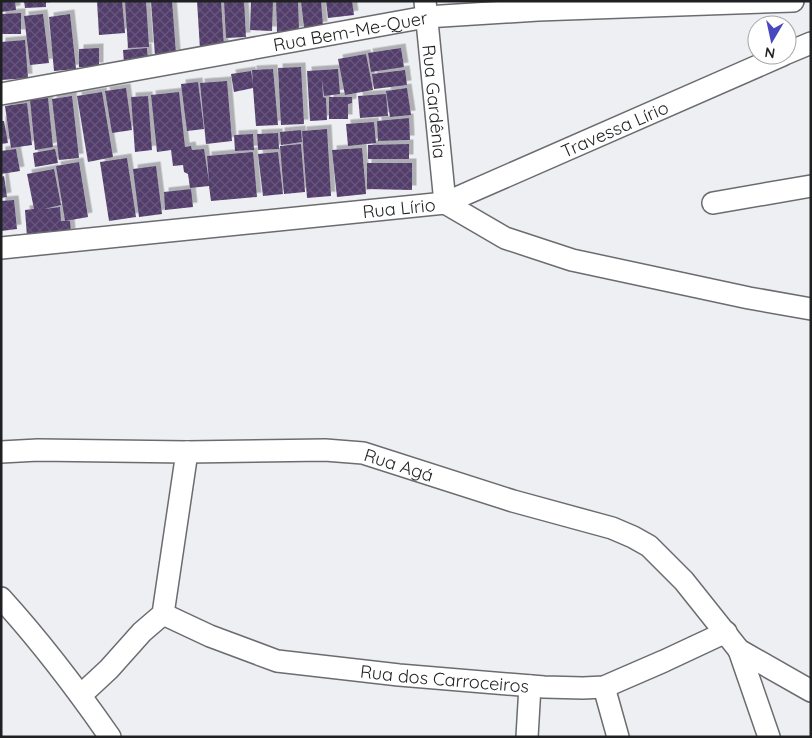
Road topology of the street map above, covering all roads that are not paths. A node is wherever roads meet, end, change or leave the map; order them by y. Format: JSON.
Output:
{"nodes":[{"id":1,"x":793,"y":1,"type":"edge"},
{"id":2,"x":426,"y":9,"type":"edge"},
{"id":3,"x":811,"y":43,"type":"edge"},
{"id":4,"x":797,"y":49,"type":"edge"},
{"id":5,"x":760,"y":65,"type":"edge"},
{"id":6,"x":1,"y":94,"type":"edge"},
{"id":7,"x":811,"y":186,"type":"edge"},
{"id":8,"x":445,"y":202,"type":"junction"},
{"id":9,"x":713,"y":203,"type":"dead end"},
{"id":10,"x":1,"y":248,"type":"edge"},
{"id":11,"x":811,"y":309,"type":"edge"},
{"id":12,"x":1,"y":452,"type":"edge"},
{"id":13,"x":188,"y":452,"type":"junction"},
{"id":14,"x":1,"y":598,"type":"edge"},
{"id":15,"x":163,"y":614,"type":"junction"},
{"id":16,"x":726,"y":632,"type":"junction"},
{"id":17,"x":738,"y":650,"type":"junction"},
{"id":18,"x":530,"y":686,"type":"junction"},
{"id":19,"x":604,"y":686,"type":"junction"},
{"id":20,"x":811,"y":691,"type":"edge"},
{"id":21,"x":81,"y":695,"type":"junction"},
{"id":22,"x":110,"y":737,"type":"edge"},
{"id":23,"x":527,"y":737,"type":"edge"},
{"id":24,"x":618,"y":737,"type":"edge"},
{"id":25,"x":769,"y":737,"type":"edge"}],
"edges":[{"from":1,"to":2,"type":"street","name":"Rua Bem-Me-Quer"},
{"from":2,"to":6,"type":"street","name":"Rua Bem-Me-Quer"},
{"from":2,"to":8,"type":"street","name":"Rua Gardênia"},
{"from":3,"to":4,"type":"street"},
{"from":5,"to":8,"type":"street","name":"Travessa Lírio"},
{"from":7,"to":9,"type":"street"},
{"from":8,"to":10,"type":"street","name":"Rua Lírio"},
{"from":8,"to":11,"type":"street","name":"Rua Lírio"},
{"from":12,"to":13,"type":"street","name":"Rua Agá"},
{"from":13,"to":15,"type":"street"},
{"from":13,"to":16,"type":"street","name":"Rua Agá"},
{"from":14,"to":21,"type":"street"},
{"from":15,"to":18,"type":"street","name":"Rua dos Carroceiros"},
{"from":15,"to":21,"type":"street"},
{"from":16,"to":17,"type":"street","name":"Rua Agá"},
{"from":16,"to":19,"type":"street","name":"Rua dos Carroceiros"},
{"from":17,"to":20,"type":"street","name":"Rua Agá"},
{"from":17,"to":25,"type":"street","name":"Rua Agá"},
{"from":18,"to":19,"type":"street","name":"Rua dos Carroceiros"},
{"from":18,"to":23,"type":"street"},
{"from":19,"to":24,"type":"street"},
{"from":21,"to":22,"type":"street"}]}
